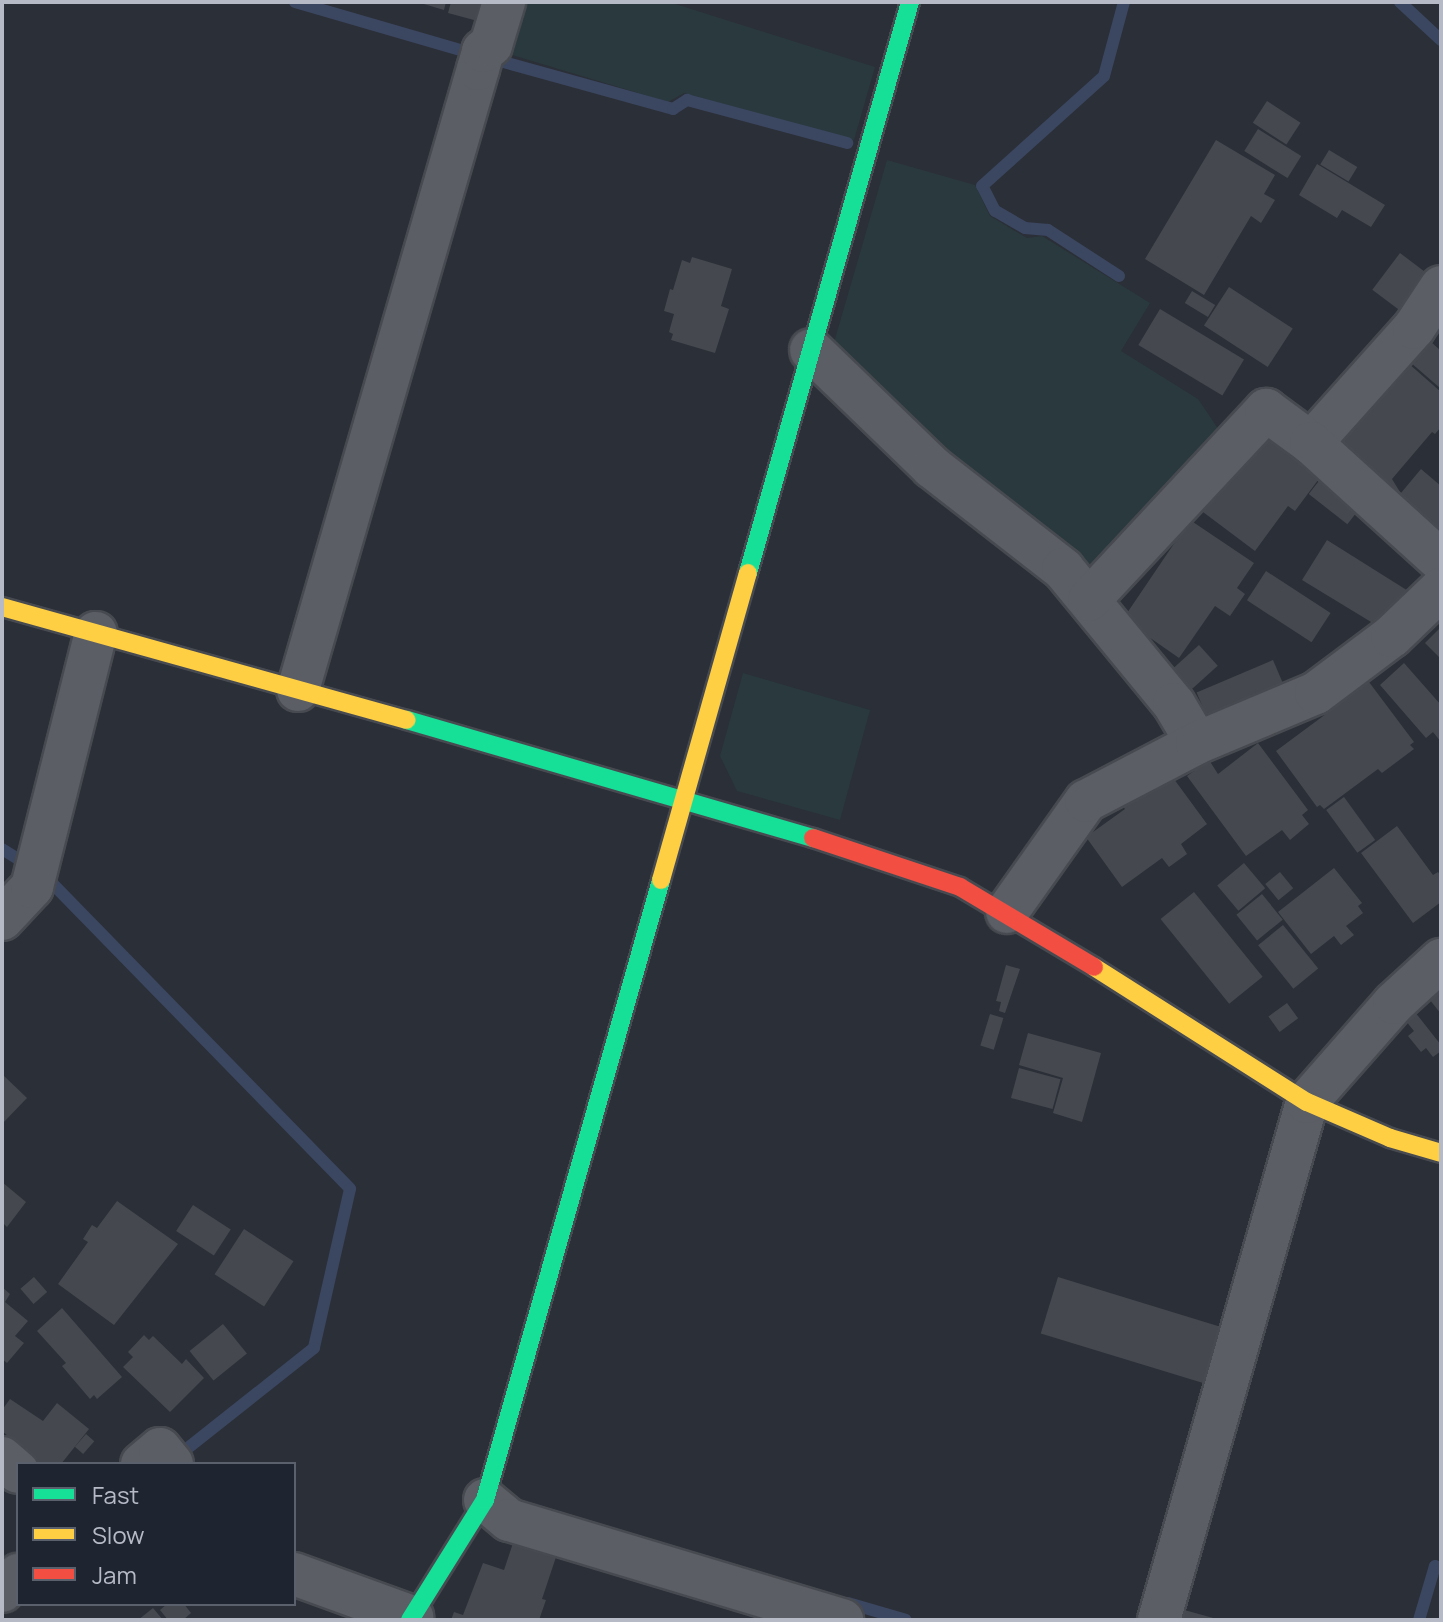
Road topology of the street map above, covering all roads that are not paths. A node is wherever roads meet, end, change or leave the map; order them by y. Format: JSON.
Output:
{"nodes":[{"id":1,"x":504,"y":2,"type":"edge"},
{"id":2,"x":910,"y":2,"type":"edge"},
{"id":3,"x":1441,"y":287,"type":"edge"},
{"id":4,"x":811,"y":350,"type":"junction"},
{"id":5,"x":1311,"y":443,"type":"junction"},
{"id":6,"x":1441,"y":561,"type":"edge"},
{"id":7,"x":1441,"y":589,"type":"edge"},
{"id":8,"x":1089,"y":600,"type":"junction"},
{"id":9,"x":2,"y":607,"type":"edge"},
{"id":10,"x":96,"y":633,"type":"junction"},
{"id":11,"x":298,"y":690,"type":"junction"},
{"id":12,"x":1197,"y":743,"type":"junction"},
{"id":13,"x":685,"y":798,"type":"junction"},
{"id":14,"x":1007,"y":912,"type":"junction"},
{"id":15,"x":2,"y":919,"type":"edge"},
{"id":16,"x":1441,"y":960,"type":"edge"},
{"id":17,"x":1307,"y":1102,"type":"junction"},
{"id":18,"x":1441,"y":1153,"type":"edge"},
{"id":19,"x":144,"y":1462,"type":"edge"},
{"id":20,"x":170,"y":1462,"type":"edge"},
{"id":21,"x":485,"y":1500,"type":"junction"},
{"id":22,"x":296,"y":1575,"type":"edge"},
{"id":23,"x":411,"y":1619,"type":"edge"},
{"id":24,"x":842,"y":1620,"type":"edge"},
{"id":25,"x":1159,"y":1620,"type":"edge"}],
"edges":[{"from":1,"to":11,"type":"street"},
{"from":2,"to":4,"type":"street"},
{"from":3,"to":5,"type":"street"},
{"from":4,"to":8,"type":"street"},
{"from":4,"to":13,"type":"street"},
{"from":5,"to":6,"type":"street"},
{"from":5,"to":8,"type":"street"},
{"from":7,"to":12,"type":"street"},
{"from":8,"to":12,"type":"street"},
{"from":9,"to":10,"type":"street"},
{"from":10,"to":11,"type":"street"},
{"from":10,"to":15,"type":"street"},
{"from":11,"to":13,"type":"street"},
{"from":12,"to":14,"type":"street"},
{"from":13,"to":14,"type":"street"},
{"from":13,"to":21,"type":"street"},
{"from":14,"to":17,"type":"street"},
{"from":16,"to":17,"type":"street"},
{"from":17,"to":18,"type":"street"},
{"from":17,"to":25,"type":"street"},
{"from":19,"to":20,"type":"street"},
{"from":21,"to":23,"type":"street"},
{"from":21,"to":24,"type":"street"},
{"from":22,"to":23,"type":"street"}]}
